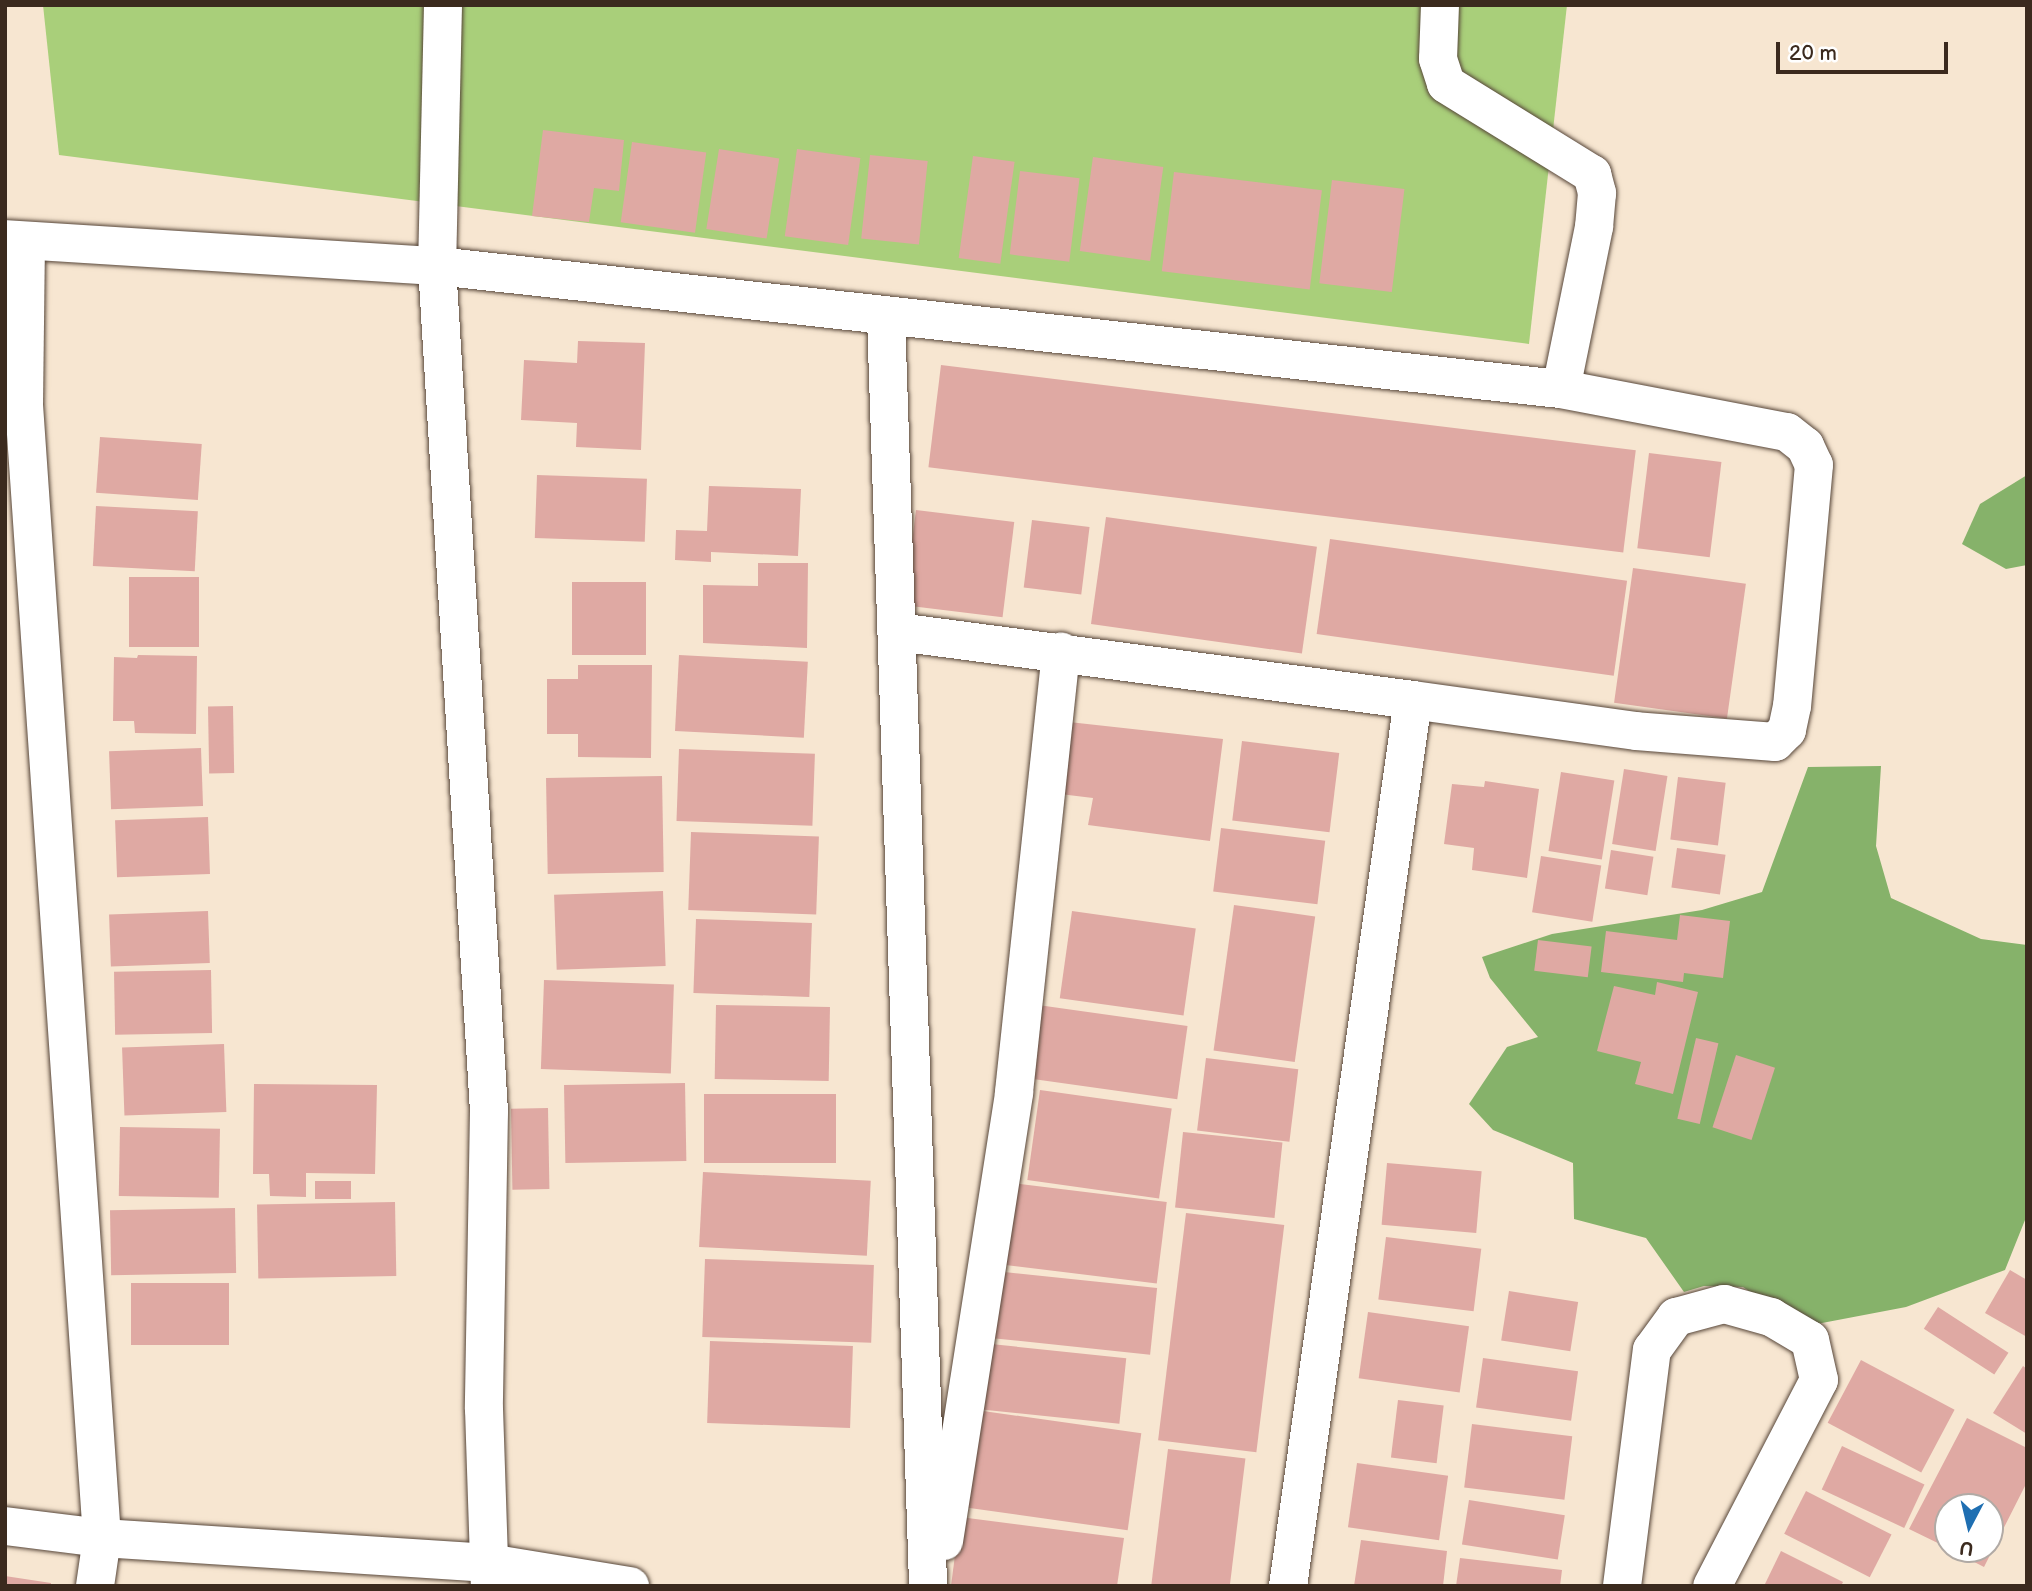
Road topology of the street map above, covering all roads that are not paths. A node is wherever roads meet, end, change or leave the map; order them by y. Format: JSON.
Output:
{"nodes":[{"id":1,"x":443,"y":5,"type":"edge"},
{"id":2,"x":1440,"y":5,"type":"edge"},
{"id":3,"x":15,"y":240,"type":"edge"},
{"id":4,"x":437,"y":266,"type":"junction"},
{"id":5,"x":886,"y":317,"type":"junction"},
{"id":6,"x":1561,"y":389,"type":"junction"},
{"id":7,"x":24,"y":405,"type":"junction"},
{"id":8,"x":5,"y":497,"type":"edge"},
{"id":9,"x":898,"y":632,"type":"junction"},
{"id":10,"x":1061,"y":652,"type":"junction"},
{"id":11,"x":1413,"y":700,"type":"junction"},
{"id":12,"x":5,"y":1526,"type":"edge"},
{"id":13,"x":102,"y":1538,"type":"junction"},
{"id":14,"x":489,"y":1574,"type":"edge"},
{"id":15,"x":95,"y":1586,"type":"edge"},
{"id":16,"x":630,"y":1586,"type":"edge"},
{"id":17,"x":928,"y":1586,"type":"edge"},
{"id":18,"x":937,"y":1586,"type":"edge"},
{"id":19,"x":1288,"y":1586,"type":"edge"},
{"id":20,"x":1622,"y":1586,"type":"edge"},
{"id":21,"x":1712,"y":1586,"type":"edge"}],
"edges":[{"from":1,"to":4,"type":"street"},
{"from":2,"to":6,"type":"street"},
{"from":3,"to":4,"type":"street"},
{"from":3,"to":7,"type":"street"},
{"from":4,"to":5,"type":"street"},
{"from":4,"to":14,"type":"street"},
{"from":5,"to":6,"type":"street"},
{"from":5,"to":9,"type":"street"},
{"from":6,"to":11,"type":"street"},
{"from":7,"to":8,"type":"street"},
{"from":7,"to":13,"type":"street"},
{"from":9,"to":10,"type":"street"},
{"from":9,"to":17,"type":"street"},
{"from":10,"to":11,"type":"street"},
{"from":10,"to":18,"type":"street"},
{"from":11,"to":19,"type":"street"},
{"from":12,"to":13,"type":"street"},
{"from":13,"to":14,"type":"street"},
{"from":13,"to":15,"type":"street"},
{"from":14,"to":16,"type":"street"},
{"from":20,"to":21,"type":"street"}]}
